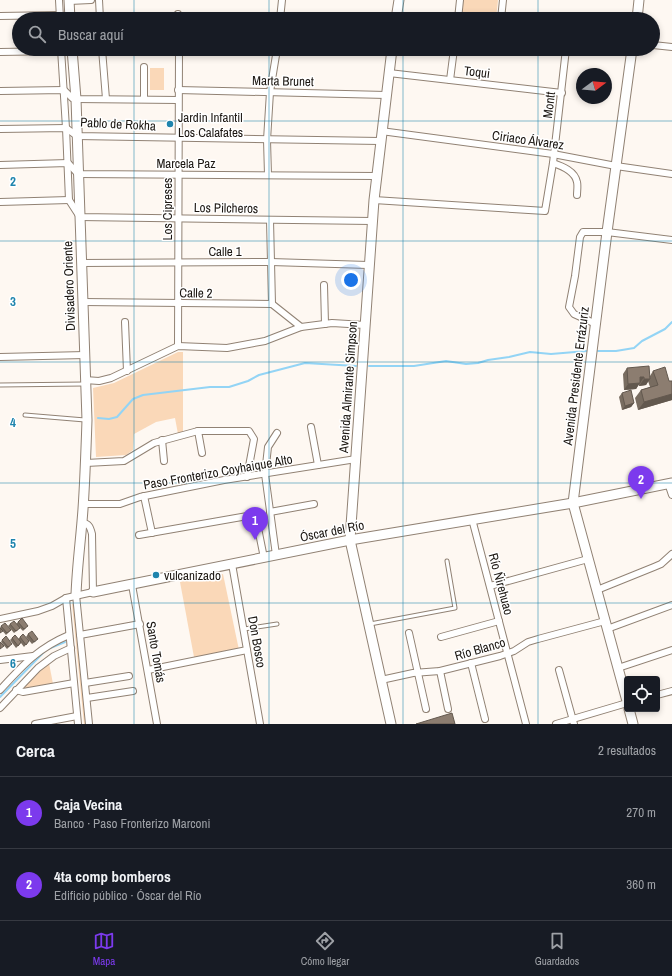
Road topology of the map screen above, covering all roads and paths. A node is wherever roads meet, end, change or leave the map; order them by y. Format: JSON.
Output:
{"nodes":[{"id":1,"x":59,"y":0,"type":"edge"},
{"id":2,"x":91,"y":0,"type":"edge"},
{"id":3,"x":99,"y":0,"type":"edge"},
{"id":4,"x":282,"y":0,"type":"edge"},
{"id":5,"x":398,"y":0,"type":"edge"},
{"id":6,"x":460,"y":0,"type":"edge"},
{"id":7,"x":503,"y":0,"type":"edge"},
{"id":8,"x":639,"y":0,"type":"edge"},
{"id":9,"x":69,"y":1,"type":"edge"},
{"id":10,"x":60,"y":12,"type":"edge"},
{"id":11,"x":70,"y":12,"type":"edge"},
{"id":12,"x":100,"y":12,"type":"edge"},
{"id":13,"x":281,"y":12,"type":"edge"},
{"id":14,"x":397,"y":12,"type":"edge"},
{"id":15,"x":459,"y":12,"type":"edge"},
{"id":16,"x":502,"y":12,"type":"edge"},
{"id":17,"x":638,"y":12,"type":"edge"},
{"id":18,"x":0,"y":16,"type":"edge"},
{"id":19,"x":12,"y":16,"type":"edge"},
{"id":20,"x":660,"y":46,"type":"edge"},
{"id":21,"x":672,"y":47,"type":"edge"},
{"id":22,"x":0,"y":52,"type":"edge"},
{"id":23,"x":12,"y":52,"type":"edge"},
{"id":24,"x":62,"y":56,"type":"edge"},
{"id":25,"x":73,"y":56,"type":"edge"},
{"id":26,"x":103,"y":56,"type":"edge"},
{"id":27,"x":179,"y":56,"type":"edge"},
{"id":28,"x":276,"y":56,"type":"edge"},
{"id":29,"x":391,"y":56,"type":"edge"},
{"id":30,"x":453,"y":56,"type":"edge"},
{"id":31,"x":565,"y":56,"type":"edge"},
{"id":32,"x":631,"y":56,"type":"edge"},
{"id":33,"x":144,"y":67,"type":"dead end"},
{"id":34,"x":390,"y":73,"type":"junction"},
{"id":35,"x":450,"y":80,"type":"junction"},
{"id":36,"x":64,"y":90,"type":"junction"},
{"id":37,"x":178,"y":90,"type":"junction"},
{"id":38,"x":0,"y":91,"type":"edge"},
{"id":39,"x":270,"y":92,"type":"junction"},
{"id":40,"x":562,"y":93,"type":"junction"},
{"id":41,"x":386,"y":95,"type":"junction"},
{"id":42,"x":76,"y":99,"type":"junction"},
{"id":43,"x":106,"y":99,"type":"junction"},
{"id":44,"x":144,"y":100,"type":"junction"},
{"id":45,"x":178,"y":100,"type":"junction"},
{"id":46,"x":66,"y":128,"type":"junction"},
{"id":47,"x":0,"y":130,"type":"edge"},
{"id":48,"x":381,"y":131,"type":"junction"},
{"id":49,"x":77,"y":136,"type":"junction"},
{"id":50,"x":178,"y":138,"type":"junction"},
{"id":51,"x":267,"y":140,"type":"junction"},
{"id":52,"x":380,"y":142,"type":"junction"},
{"id":53,"x":554,"y":154,"type":"junction"},
{"id":54,"x":68,"y":163,"type":"junction"},
{"id":55,"x":552,"y":163,"type":"junction"},
{"id":56,"x":0,"y":165,"type":"edge"},
{"id":57,"x":616,"y":166,"type":"junction"},
{"id":58,"x":78,"y":174,"type":"junction"},
{"id":59,"x":178,"y":174,"type":"junction"},
{"id":60,"x":672,"y":174,"type":"edge"},
{"id":61,"x":268,"y":175,"type":"junction"},
{"id":62,"x":376,"y":176,"type":"junction"},
{"id":63,"x":577,"y":195,"type":"dead end"},
{"id":64,"x":69,"y":200,"type":"junction"},
{"id":65,"x":374,"y":200,"type":"junction"},
{"id":66,"x":0,"y":202,"type":"edge"},
{"id":67,"x":80,"y":217,"type":"junction"},
{"id":68,"x":178,"y":219,"type":"junction"},
{"id":69,"x":270,"y":220,"type":"junction"},
{"id":70,"x":372,"y":221,"type":"junction"},
{"id":71,"x":607,"y":232,"type":"junction"},
{"id":72,"x":672,"y":240,"type":"edge"},
{"id":73,"x":177,"y":262,"type":"junction"},
{"id":74,"x":271,"y":262,"type":"junction"},
{"id":75,"x":81,"y":263,"type":"junction"},
{"id":76,"x":368,"y":264,"type":"junction"},
{"id":77,"x":324,"y":285,"type":"dead end"},
{"id":78,"x":83,"y":302,"type":"junction"},
{"id":79,"x":177,"y":303,"type":"junction"},
{"id":80,"x":272,"y":304,"type":"junction"},
{"id":81,"x":125,"y":322,"type":"dead end"},
{"id":82,"x":325,"y":324,"type":"junction"},
{"id":83,"x":596,"y":324,"type":"junction"},
{"id":84,"x":365,"y":325,"type":"junction"},
{"id":85,"x":301,"y":327,"type":"junction"},
{"id":86,"x":178,"y":346,"type":"junction"},
{"id":87,"x":86,"y":355,"type":"junction"},
{"id":88,"x":0,"y":357,"type":"edge"},
{"id":89,"x":127,"y":371,"type":"junction"},
{"id":90,"x":86,"y":382,"type":"junction"},
{"id":91,"x":0,"y":385,"type":"edge"},
{"id":92,"x":25,"y":415,"type":"dead end"},
{"id":93,"x":87,"y":420,"type":"junction"},
{"id":94,"x":310,"y":427,"type":"dead end"},
{"id":95,"x":198,"y":431,"type":"junction"},
{"id":96,"x":277,"y":433,"type":"dead end"},
{"id":97,"x":162,"y":440,"type":"junction"},
{"id":98,"x":202,"y":453,"type":"dead end"},
{"id":99,"x":356,"y":459,"type":"junction"},
{"id":100,"x":164,"y":461,"type":"dead end"},
{"id":101,"x":86,"y":463,"type":"junction"},
{"id":102,"x":318,"y":465,"type":"junction"},
{"id":103,"x":265,"y":474,"type":"junction"},
{"id":104,"x":247,"y":477,"type":"junction"},
{"id":105,"x":670,"y":483,"type":"edge"},
{"id":106,"x":672,"y":495,"type":"edge"},
{"id":107,"x":144,"y":496,"type":"junction"},
{"id":108,"x":573,"y":503,"type":"junction"},
{"id":109,"x":83,"y":504,"type":"junction"},
{"id":110,"x":314,"y":504,"type":"dead end"},
{"id":111,"x":270,"y":512,"type":"junction"},
{"id":112,"x":472,"y":519,"type":"junction"},
{"id":113,"x":81,"y":522,"type":"junction"},
{"id":114,"x":152,"y":533,"type":"junction"},
{"id":115,"x":139,"y":535,"type":"dead end"},
{"id":116,"x":350,"y":540,"type":"junction"},
{"id":117,"x":672,"y":554,"type":"edge"},
{"id":118,"x":276,"y":555,"type":"junction"},
{"id":119,"x":264,"y":558,"type":"junction"},
{"id":120,"x":588,"y":559,"type":"junction"},
{"id":121,"x":447,"y":562,"type":"dead end"},
{"id":122,"x":232,"y":564,"type":"junction"},
{"id":123,"x":132,"y":585,"type":"junction"},
{"id":124,"x":490,"y":586,"type":"junction"},
{"id":125,"x":597,"y":590,"type":"junction"},
{"id":126,"x":93,"y":592,"type":"junction"},
{"id":127,"x":76,"y":595,"type":"junction"},
{"id":128,"x":66,"y":598,"type":"junction"},
{"id":129,"x":672,"y":605,"type":"edge"},
{"id":130,"x":0,"y":618,"type":"edge"},
{"id":131,"x":499,"y":621,"type":"junction"},
{"id":132,"x":140,"y":624,"type":"junction"},
{"id":133,"x":277,"y":624,"type":"dead end"},
{"id":134,"x":369,"y":624,"type":"junction"},
{"id":135,"x":606,"y":625,"type":"junction"},
{"id":136,"x":244,"y":629,"type":"junction"},
{"id":137,"x":409,"y":633,"type":"dead end"},
{"id":138,"x":70,"y":634,"type":"junction"},
{"id":139,"x":80,"y":635,"type":"junction"},
{"id":140,"x":441,"y":637,"type":"dead end"},
{"id":141,"x":71,"y":648,"type":"junction"},
{"id":142,"x":247,"y":650,"type":"junction"},
{"id":143,"x":672,"y":650,"type":"edge"},
{"id":144,"x":508,"y":654,"type":"junction"},
{"id":145,"x":33,"y":656,"type":"junction"},
{"id":146,"x":0,"y":660,"type":"edge"},
{"id":147,"x":471,"y":663,"type":"junction"},
{"id":148,"x":618,"y":668,"type":"junction"},
{"id":149,"x":148,"y":670,"type":"junction"},
{"id":150,"x":559,"y":670,"type":"dead end"},
{"id":151,"x":440,"y":671,"type":"junction"},
{"id":152,"x":418,"y":672,"type":"junction"},
{"id":153,"x":129,"y":676,"type":"dead end"},
{"id":154,"x":381,"y":680,"type":"junction"},
{"id":155,"x":74,"y":683,"type":"junction"},
{"id":156,"x":85,"y":683,"type":"junction"},
{"id":157,"x":0,"y":690,"type":"edge"},
{"id":158,"x":16,"y":690,"type":"junction"},
{"id":159,"x":133,"y":691,"type":"dead end"},
{"id":160,"x":624,"y":691,"type":"edge"},
{"id":161,"x":672,"y":691,"type":"edge"},
{"id":162,"x":660,"y":694,"type":"edge"},
{"id":163,"x":87,"y":698,"type":"junction"},
{"id":164,"x":624,"y":703,"type":"edge"},
{"id":165,"x":0,"y":708,"type":"edge"},
{"id":166,"x":426,"y":709,"type":"dead end"},
{"id":167,"x":448,"y":709,"type":"dead end"},
{"id":168,"x":630,"y":712,"type":"edge"},
{"id":169,"x":77,"y":716,"type":"junction"},
{"id":170,"x":485,"y":719,"type":"dead end"},
{"id":171,"x":573,"y":722,"type":"edge"},
{"id":172,"x":35,"y":724,"type":"edge"},
{"id":173,"x":78,"y":724,"type":"edge"},
{"id":174,"x":89,"y":724,"type":"edge"},
{"id":175,"x":157,"y":724,"type":"edge"},
{"id":176,"x":260,"y":724,"type":"edge"},
{"id":177,"x":391,"y":724,"type":"edge"},
{"id":178,"x":526,"y":724,"type":"edge"},
{"id":179,"x":556,"y":724,"type":"edge"},
{"id":180,"x":633,"y":724,"type":"edge"}],
"edges":[{"from":1,"to":10,"type":"street"},
{"from":2,"to":9,"type":"street"},
{"from":3,"to":12,"type":"street"},
{"from":4,"to":13,"type":"street"},
{"from":5,"to":14,"type":"street"},
{"from":6,"to":15,"type":"street"},
{"from":7,"to":16,"type":"street"},
{"from":8,"to":17,"type":"street"},
{"from":9,"to":11,"type":"street"},
{"from":18,"to":19,"type":"street"},
{"from":20,"to":21,"type":"street"},
{"from":22,"to":23,"type":"street"},
{"from":24,"to":36,"type":"street"},
{"from":25,"to":42,"type":"street","name":"Divisadero Oriente"},
{"from":26,"to":43,"type":"street"},
{"from":27,"to":37,"type":"street","name":"Los Cipreses"},
{"from":28,"to":39,"type":"street"},
{"from":29,"to":34,"type":"street","name":"Avenida Almirante Simpson"},
{"from":30,"to":35,"type":"street"},
{"from":31,"to":40,"type":"street","name":"Montt"},
{"from":32,"to":57,"type":"street","name":"Avenida Presidente Errázuriz"},
{"from":33,"to":44,"type":"street"},
{"from":34,"to":35,"type":"street","name":"Toqui"},
{"from":34,"to":41,"type":"street","name":"Avenida Almirante Simpson"},
{"from":35,"to":40,"type":"street","name":"Toqui"},
{"from":36,"to":38,"type":"street"},
{"from":36,"to":42,"type":"street"},
{"from":36,"to":46,"type":"street"},
{"from":37,"to":39,"type":"street","name":"Marta Brunet"},
{"from":37,"to":45,"type":"street","name":"Los Cipreses"},
{"from":39,"to":41,"type":"street","name":"Marta Brunet"},
{"from":39,"to":51,"type":"street"},
{"from":40,"to":53,"type":"street","name":"Montt"},
{"from":41,"to":48,"type":"street","name":"Avenida Almirante Simpson"},
{"from":42,"to":43,"type":"street"},
{"from":42,"to":49,"type":"street","name":"Divisadero Oriente"},
{"from":43,"to":44,"type":"street"},
{"from":44,"to":45,"type":"street"},
{"from":45,"to":50,"type":"street","name":"Los Cipreses"},
{"from":46,"to":47,"type":"street","name":"Pablo de Rokha"},
{"from":46,"to":49,"type":"street","name":"Pablo de Rokha"},
{"from":46,"to":54,"type":"street"},
{"from":48,"to":52,"type":"street","name":"Avenida Almirante Simpson"},
{"from":48,"to":53,"type":"street","name":"Ciriaco Álvarez"},
{"from":49,"to":50,"type":"street","name":"Pablo de Rokha"},
{"from":49,"to":58,"type":"street","name":"Divisadero Oriente"},
{"from":50,"to":51,"type":"street","name":"Pablo de Rokha"},
{"from":50,"to":59,"type":"street","name":"Los Cipreses"},
{"from":51,"to":52,"type":"street","name":"Pablo de Rokha"},
{"from":51,"to":61,"type":"street"},
{"from":52,"to":62,"type":"street","name":"Avenida Almirante Simpson"},
{"from":53,"to":55,"type":"street","name":"Montt"},
{"from":53,"to":57,"type":"street","name":"Ciriaco Álvarez"},
{"from":54,"to":56,"type":"street"},
{"from":54,"to":58,"type":"street"},
{"from":54,"to":64,"type":"street"},
{"from":55,"to":63,"type":"street"},
{"from":55,"to":65,"type":"street","name":"Montt"},
{"from":57,"to":60,"type":"street","name":"Ciriaco Álvarez"},
{"from":57,"to":71,"type":"street","name":"Avenida Presidente Errázuriz"},
{"from":58,"to":59,"type":"street","name":"Marcela Paz"},
{"from":58,"to":67,"type":"street","name":"Divisadero Oriente"},
{"from":59,"to":61,"type":"street","name":"Marcela Paz"},
{"from":59,"to":68,"type":"street","name":"Los Cipreses"},
{"from":61,"to":62,"type":"street","name":"Marcela Paz"},
{"from":62,"to":65,"type":"street","name":"Avenida Almirante Simpson"},
{"from":64,"to":66,"type":"street"},
{"from":64,"to":67,"type":"street"},
{"from":65,"to":70,"type":"street","name":"Avenida Almirante Simpson"},
{"from":67,"to":68,"type":"street","name":"Los Pilcheros"},
{"from":67,"to":75,"type":"street","name":"Divisadero Oriente"},
{"from":68,"to":69,"type":"street","name":"Los Pilcheros"},
{"from":68,"to":73,"type":"street","name":"Los Cipreses"},
{"from":69,"to":70,"type":"street","name":"Los Pilcheros"},
{"from":69,"to":74,"type":"street"},
{"from":70,"to":76,"type":"street","name":"Avenida Almirante Simpson"},
{"from":71,"to":72,"type":"street"},
{"from":71,"to":83,"type":"street","name":"Avenida Presidente Errázuriz"},
{"from":71,"to":83,"type":"street"},
{"from":73,"to":74,"type":"street","name":"Calle 1"},
{"from":73,"to":75,"type":"street","name":"Calle 1"},
{"from":73,"to":79,"type":"street","name":"Los Cipreses"},
{"from":74,"to":76,"type":"street","name":"Calle 1"},
{"from":74,"to":80,"type":"street"},
{"from":75,"to":78,"type":"street","name":"Divisadero Oriente"},
{"from":76,"to":84,"type":"street","name":"Avenida Almirante Simpson"},
{"from":77,"to":82,"type":"street"},
{"from":78,"to":79,"type":"street","name":"Calle 2"},
{"from":78,"to":87,"type":"street","name":"Divisadero Oriente"},
{"from":79,"to":80,"type":"street","name":"Calle 2"},
{"from":79,"to":86,"type":"street","name":"Los Cipreses"},
{"from":80,"to":85,"type":"street"},
{"from":81,"to":89,"type":"street"},
{"from":82,"to":84,"type":"street"},
{"from":82,"to":85,"type":"street"},
{"from":83,"to":108,"type":"street","name":"Avenida Presidente Errázuriz"},
{"from":84,"to":99,"type":"street","name":"Avenida Almirante Simpson"},
{"from":85,"to":86,"type":"street"},
{"from":86,"to":89,"type":"street"},
{"from":87,"to":88,"type":"street"},
{"from":87,"to":90,"type":"street","name":"Divisadero Oriente"},
{"from":89,"to":90,"type":"street"},
{"from":90,"to":91,"type":"lane"},
{"from":90,"to":93,"type":"street","name":"Divisadero Oriente"},
{"from":92,"to":93,"type":"lane"},
{"from":93,"to":101,"type":"street","name":"Divisadero Oriente"},
{"from":94,"to":102,"type":"street"},
{"from":95,"to":97,"type":"street"},
{"from":95,"to":98,"type":"street"},
{"from":95,"to":104,"type":"street"},
{"from":96,"to":103,"type":"street"},
{"from":97,"to":100,"type":"street"},
{"from":97,"to":101,"type":"street"},
{"from":99,"to":102,"type":"street","name":"Paso Fronterizo Coyhaique Alto"},
{"from":99,"to":116,"type":"street","name":"Avenida Almirante Simpson"},
{"from":101,"to":109,"type":"street","name":"Divisadero Oriente"},
{"from":102,"to":103,"type":"street","name":"Paso Fronterizo Coyhaique Alto"},
{"from":103,"to":104,"type":"street","name":"Paso Fronterizo Coyhaique Alto"},
{"from":103,"to":111,"type":"street"},
{"from":104,"to":107,"type":"street","name":"Paso Fronterizo Coyhaique Alto"},
{"from":105,"to":106,"type":"street"},
{"from":105,"to":108,"type":"street","name":"Óscar del Río"},
{"from":107,"to":109,"type":"street","name":"Paso Fronterizo Coyhaique Alto"},
{"from":107,"to":114,"type":"street"},
{"from":108,"to":112,"type":"street","name":"Óscar del Río"},
{"from":108,"to":120,"type":"street","name":"Avenida Presidente Errázuriz"},
{"from":109,"to":113,"type":"street","name":"Divisadero Oriente"},
{"from":110,"to":111,"type":"street"},
{"from":111,"to":118,"type":"street"},
{"from":112,"to":116,"type":"street","name":"Óscar del Río"},
{"from":112,"to":124,"type":"street","name":"Río Ñirehuao"},
{"from":113,"to":126,"type":"street"},
{"from":113,"to":127,"type":"street","name":"Divisadero Oriente"},
{"from":114,"to":115,"type":"street"},
{"from":114,"to":119,"type":"street"},
{"from":116,"to":118,"type":"street","name":"Óscar del Río"},
{"from":116,"to":134,"type":"street","name":"Avenida Almirante Simpson"},
{"from":117,"to":125,"type":"street"},
{"from":118,"to":119,"type":"street","name":"Óscar del Río"},
{"from":119,"to":122,"type":"street","name":"Óscar del Río"},
{"from":120,"to":124,"type":"street"},
{"from":120,"to":125,"type":"street","name":"Avenida Presidente Errázuriz"},
{"from":121,"to":134,"type":"lane"},
{"from":122,"to":123,"type":"street","name":"Óscar del Río"},
{"from":122,"to":136,"type":"street","name":"Don Bosco"},
{"from":123,"to":126,"type":"street","name":"Óscar del Río"},
{"from":123,"to":132,"type":"street","name":"Santo Tomás"},
{"from":124,"to":131,"type":"street","name":"Río Ñirehuao"},
{"from":125,"to":135,"type":"street","name":"Avenida Presidente Errázuriz"},
{"from":126,"to":127,"type":"street","name":"Óscar del Río"},
{"from":127,"to":128,"type":"street","name":"Óscar del Río"},
{"from":127,"to":139,"type":"street"},
{"from":128,"to":130,"type":"street","name":"Óscar del Río"},
{"from":128,"to":138,"type":"street"},
{"from":129,"to":135,"type":"street","name":"Río Blanco"},
{"from":131,"to":140,"type":"street"},
{"from":131,"to":144,"type":"street","name":"Río Ñirehuao"},
{"from":132,"to":139,"type":"street"},
{"from":132,"to":149,"type":"street","name":"Santo Tomás"},
{"from":133,"to":136,"type":"lane"},
{"from":134,"to":154,"type":"street","name":"Avenida Almirante Simpson"},
{"from":135,"to":144,"type":"street","name":"Río Blanco"},
{"from":135,"to":148,"type":"street","name":"Avenida Presidente Errázuriz"},
{"from":136,"to":142,"type":"street","name":"Don Bosco"},
{"from":137,"to":152,"type":"street"},
{"from":138,"to":141,"type":"street"},
{"from":138,"to":145,"type":"street"},
{"from":139,"to":156,"type":"street"},
{"from":141,"to":155,"type":"street"},
{"from":141,"to":158,"type":"street"},
{"from":142,"to":149,"type":"street"},
{"from":142,"to":176,"type":"street","name":"Don Bosco"},
{"from":143,"to":148,"type":"street"},
{"from":144,"to":147,"type":"street","name":"Río Blanco"},
{"from":144,"to":178,"type":"street","name":"Río Ñirehuao"},
{"from":145,"to":146,"type":"street"},
{"from":145,"to":157,"type":"street"},
{"from":147,"to":151,"type":"street","name":"Río Blanco"},
{"from":147,"to":170,"type":"street"},
{"from":148,"to":160,"type":"street","name":"Avenida Presidente Errázuriz"},
{"from":149,"to":175,"type":"street","name":"Santo Tomás"},
{"from":150,"to":171,"type":"street"},
{"from":151,"to":152,"type":"street","name":"Río Blanco"},
{"from":151,"to":167,"type":"street"},
{"from":152,"to":154,"type":"street","name":"Río Blanco"},
{"from":152,"to":166,"type":"street"},
{"from":153,"to":156,"type":"street"},
{"from":154,"to":177,"type":"street","name":"Avenida Almirante Simpson"},
{"from":155,"to":158,"type":"street"},
{"from":155,"to":169,"type":"street"},
{"from":156,"to":163,"type":"street"},
{"from":158,"to":165,"type":"street"},
{"from":159,"to":163,"type":"street"},
{"from":161,"to":162,"type":"street"},
{"from":163,"to":174,"type":"street"},
{"from":164,"to":171,"type":"street"},
{"from":168,"to":180,"type":"street"},
{"from":169,"to":172,"type":"street"},
{"from":169,"to":173,"type":"street"},
{"from":171,"to":179,"type":"street"}]}
